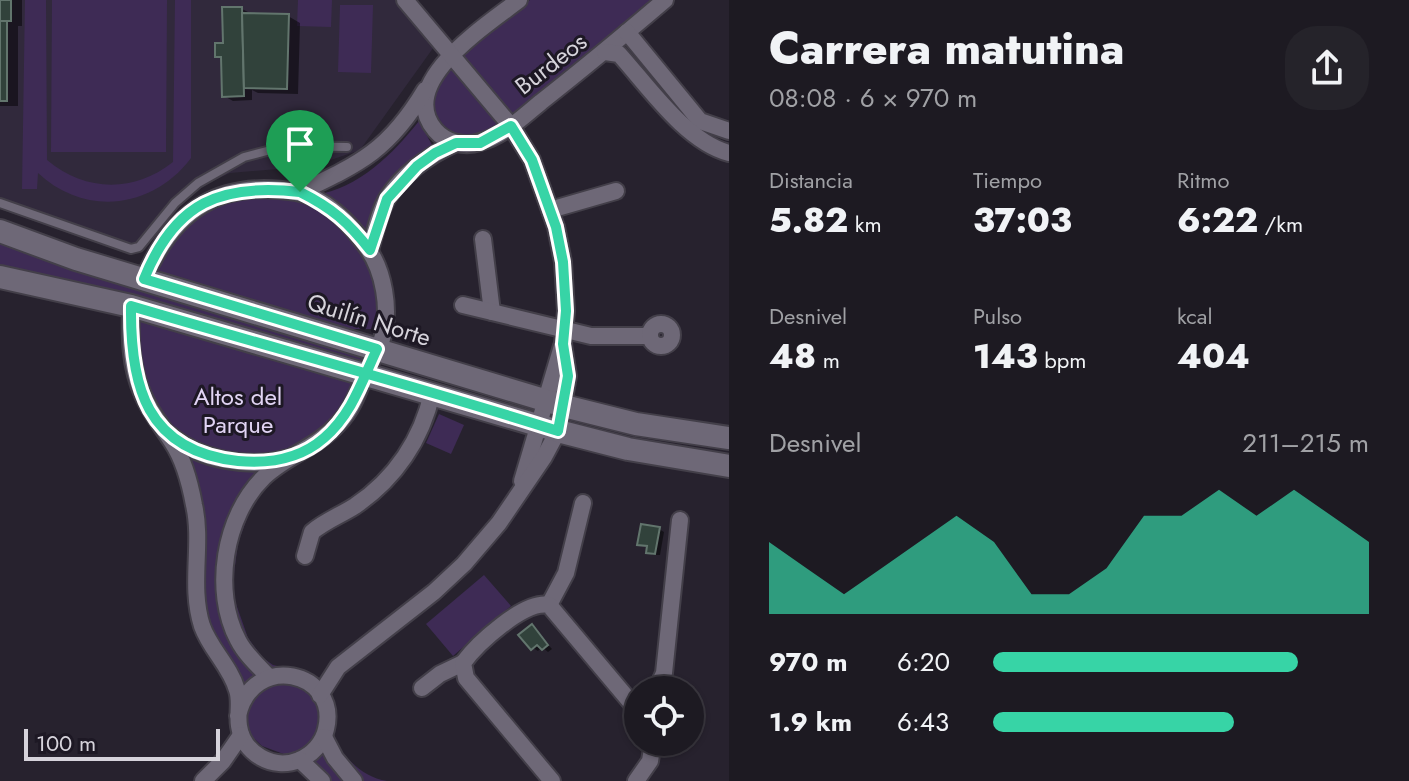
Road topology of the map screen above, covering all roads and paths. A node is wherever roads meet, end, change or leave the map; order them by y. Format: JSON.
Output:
{"nodes":[{"id":1,"x":405,"y":0,"type":"edge"},
{"id":2,"x":519,"y":0,"type":"edge"},
{"id":3,"x":665,"y":0,"type":"edge"},
{"id":4,"x":627,"y":32,"type":"junction"},
{"id":5,"x":605,"y":52,"type":"junction"},
{"id":6,"x":451,"y":55,"type":"junction"},
{"id":7,"x":430,"y":82,"type":"junction"},
{"id":8,"x":511,"y":126,"type":"junction"},
{"id":9,"x":729,"y":131,"type":"edge"},
{"id":10,"x":456,"y":143,"type":"junction"},
{"id":11,"x":303,"y":146,"type":"junction"},
{"id":12,"x":347,"y":147,"type":"dead end"},
{"id":13,"x":729,"y":153,"type":"edge"},
{"id":14,"x":616,"y":191,"type":"dead end"},
{"id":15,"x":300,"y":192,"type":"junction"},
{"id":16,"x":0,"y":203,"type":"edge"},
{"id":17,"x":550,"y":210,"type":"junction"},
{"id":18,"x":0,"y":231,"type":"edge"},
{"id":19,"x":483,"y":239,"type":"dead end"},
{"id":20,"x":370,"y":250,"type":"junction"},
{"id":21,"x":0,"y":277,"type":"edge"},
{"id":22,"x":144,"y":279,"type":"junction"},
{"id":23,"x":463,"y":305,"type":"dead end"},
{"id":24,"x":131,"y":306,"type":"junction"},
{"id":25,"x":492,"y":312,"type":"junction"},
{"id":26,"x":650,"y":336,"type":"dead end"},
{"id":27,"x":563,"y":337,"type":"junction"},
{"id":28,"x":377,"y":349,"type":"junction"},
{"id":29,"x":365,"y":375,"type":"junction"},
{"id":30,"x":432,"y":393,"type":"junction"},
{"id":31,"x":555,"y":403,"type":"junction"},
{"id":32,"x":158,"y":422,"type":"junction"},
{"id":33,"x":548,"y":428,"type":"junction"},
{"id":34,"x":729,"y":438,"type":"edge"},
{"id":35,"x":299,"y":454,"type":"junction"},
{"id":36,"x":729,"y":466,"type":"edge"},
{"id":37,"x":583,"y":503,"type":"dead end"},
{"id":38,"x":680,"y":520,"type":"dead end"},
{"id":39,"x":305,"y":556,"type":"dead end"},
{"id":40,"x":549,"y":605,"type":"junction"},
{"id":41,"x":463,"y":663,"type":"junction"},
{"id":42,"x":336,"y":670,"type":"junction"},
{"id":43,"x":663,"y":676,"type":"edge"},
{"id":44,"x":269,"y":677,"type":"junction"},
{"id":45,"x":305,"y":681,"type":"junction"},
{"id":46,"x":422,"y":688,"type":"dead end"},
{"id":47,"x":624,"y":691,"type":"edge"},
{"id":48,"x":320,"y":695,"type":"junction"},
{"id":49,"x":238,"y":716,"type":"junction"},
{"id":50,"x":241,"y":735,"type":"junction"},
{"id":51,"x":324,"y":737,"type":"junction"},
{"id":52,"x":252,"y":751,"type":"junction"},
{"id":53,"x":651,"y":756,"type":"edge"},
{"id":54,"x":300,"y":760,"type":"junction"},
{"id":55,"x":223,"y":761,"type":"junction"},
{"id":56,"x":203,"y":781,"type":"edge"},
{"id":57,"x":322,"y":781,"type":"edge"},
{"id":58,"x":354,"y":781,"type":"edge"},
{"id":59,"x":552,"y":781,"type":"edge"},
{"id":60,"x":636,"y":781,"type":"edge"}],
"edges":[{"from":1,"to":6,"type":"street"},
{"from":2,"to":6,"type":"street"},
{"from":3,"to":4,"type":"street","name":"Burdeos"},
{"from":4,"to":5,"type":"street","name":"Burdeos"},
{"from":4,"to":9,"type":"street"},
{"from":5,"to":8,"type":"street","name":"Burdeos"},
{"from":5,"to":13,"type":"street"},
{"from":6,"to":7,"type":"street"},
{"from":6,"to":8,"type":"street"},
{"from":7,"to":10,"type":"street"},
{"from":7,"to":15,"type":"street"},
{"from":8,"to":10,"type":"street","name":"Burdeos"},
{"from":8,"to":17,"type":"street"},
{"from":10,"to":20,"type":"street","name":"Burdeos"},
{"from":11,"to":12,"type":"lane"},
{"from":11,"to":15,"type":"lane"},
{"from":11,"to":16,"type":"lane"},
{"from":14,"to":17,"type":"street"},
{"from":15,"to":20,"type":"street"},
{"from":15,"to":22,"type":"street"},
{"from":17,"to":27,"type":"street"},
{"from":18,"to":22,"type":"street","name":"Quilín Norte"},
{"from":19,"to":25,"type":"street"},
{"from":20,"to":28,"type":"street"},
{"from":21,"to":24,"type":"street"},
{"from":22,"to":28,"type":"street","name":"Quilín Norte"},
{"from":23,"to":25,"type":"street"},
{"from":24,"to":29,"type":"street"},
{"from":24,"to":32,"type":"street"},
{"from":25,"to":27,"type":"street"},
{"from":26,"to":27,"type":"street"},
{"from":27,"to":31,"type":"street"},
{"from":28,"to":29,"type":"street"},
{"from":28,"to":31,"type":"street","name":"Quilín Norte"},
{"from":29,"to":30,"type":"street"},
{"from":29,"to":35,"type":"street"},
{"from":30,"to":33,"type":"street"},
{"from":30,"to":39,"type":"street"},
{"from":31,"to":33,"type":"street"},
{"from":31,"to":34,"type":"street","name":"Quilín Norte"},
{"from":32,"to":35,"type":"street"},
{"from":32,"to":49,"type":"street"},
{"from":33,"to":36,"type":"street"},
{"from":33,"to":42,"type":"street"},
{"from":35,"to":44,"type":"street"},
{"from":37,"to":40,"type":"street"},
{"from":38,"to":43,"type":"street"},
{"from":40,"to":41,"type":"street"},
{"from":40,"to":47,"type":"street"},
{"from":41,"to":46,"type":"street"},
{"from":41,"to":59,"type":"street"},
{"from":42,"to":45,"type":"street"},
{"from":42,"to":48,"type":"street"},
{"from":44,"to":45,"type":"street"},
{"from":44,"to":49,"type":"street"},
{"from":45,"to":48,"type":"street"},
{"from":48,"to":51,"type":"street"},
{"from":49,"to":50,"type":"street"},
{"from":50,"to":52,"type":"street"},
{"from":50,"to":55,"type":"street"},
{"from":51,"to":54,"type":"street"},
{"from":51,"to":58,"type":"street"},
{"from":52,"to":54,"type":"street"},
{"from":52,"to":55,"type":"street"},
{"from":53,"to":60,"type":"street"},
{"from":54,"to":57,"type":"street"},
{"from":55,"to":56,"type":"street"}]}
